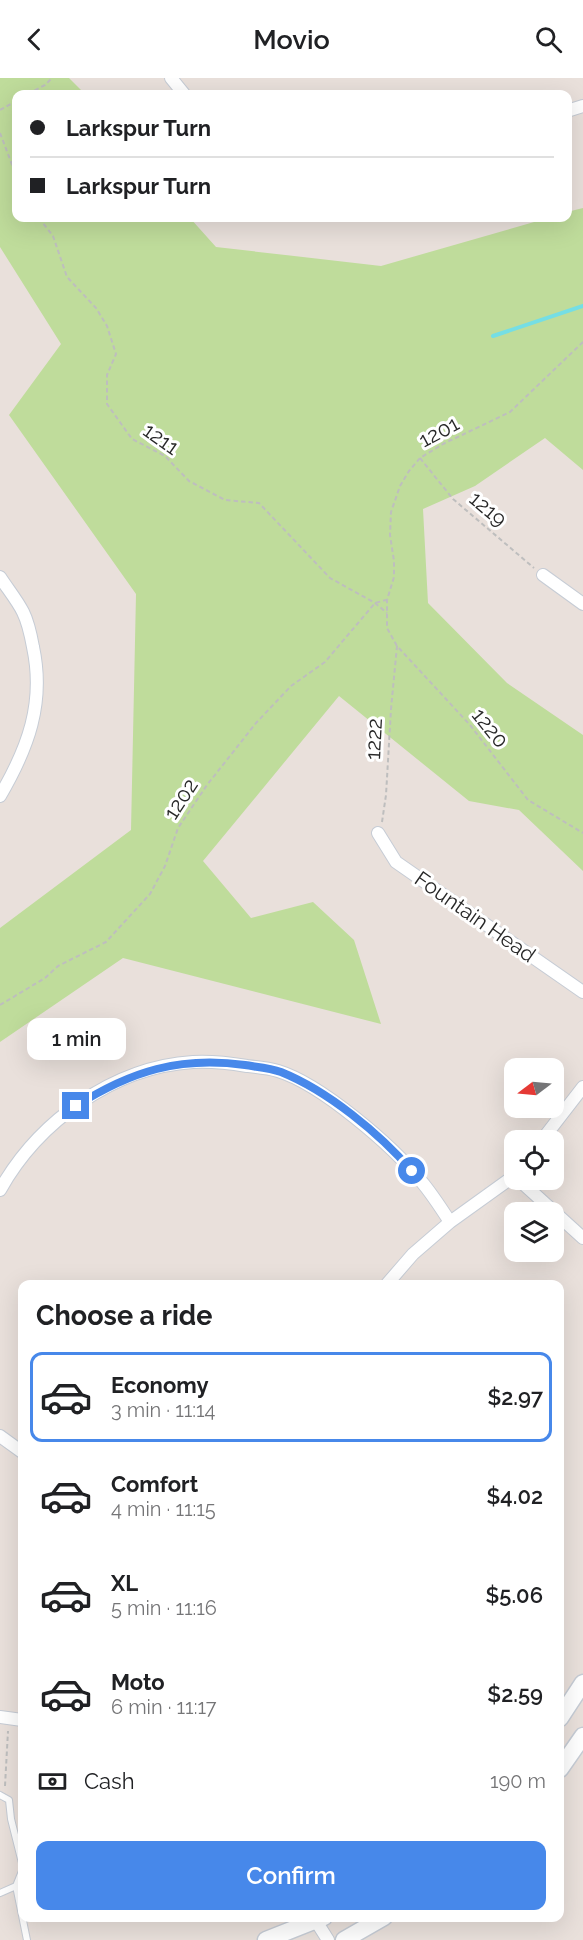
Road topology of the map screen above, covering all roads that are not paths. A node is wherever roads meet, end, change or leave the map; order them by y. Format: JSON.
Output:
{"nodes":[{"id":1,"x":171,"y":78,"type":"edge"},
{"id":2,"x":181,"y":90,"type":"edge"},
{"id":3,"x":543,"y":575,"type":"road end"},
{"id":4,"x":0,"y":577,"type":"edge"},
{"id":5,"x":583,"y":604,"type":"edge"},
{"id":6,"x":0,"y":796,"type":"edge"},
{"id":7,"x":378,"y":833,"type":"road end"},
{"id":8,"x":583,"y":992,"type":"edge"},
{"id":9,"x":583,"y":1087,"type":"edge"},
{"id":10,"x":550,"y":1130,"type":"edge"},
{"id":11,"x":504,"y":1186,"type":"edge"},
{"id":12,"x":0,"y":1190,"type":"edge"},
{"id":13,"x":529,"y":1190,"type":"edge"},
{"id":14,"x":450,"y":1222,"type":"junction"},
{"id":15,"x":583,"y":1238,"type":"edge"},
{"id":16,"x":390,"y":1280,"type":"edge"},
{"id":17,"x":0,"y":1436,"type":"edge"},
{"id":18,"x":18,"y":1449,"type":"edge"},
{"id":19,"x":583,"y":1683,"type":"edge"},
{"id":20,"x":564,"y":1712,"type":"edge"},
{"id":21,"x":583,"y":1736,"type":"edge"},
{"id":22,"x":564,"y":1763,"type":"edge"},
{"id":23,"x":2,"y":1796,"type":"edge"},
{"id":24,"x":18,"y":1847,"type":"edge"},
{"id":25,"x":18,"y":1881,"type":"edge"},
{"id":26,"x":16,"y":1886,"type":"junction"},
{"id":27,"x":0,"y":1893,"type":"edge"},
{"id":28,"x":18,"y":1896,"type":"edge"},
{"id":29,"x":23,"y":1922,"type":"edge"},
{"id":30,"x":312,"y":1922,"type":"edge"},
{"id":31,"x":321,"y":1922,"type":"edge"},
{"id":32,"x":375,"y":1922,"type":"edge"},
{"id":33,"x":27,"y":1940,"type":"edge"},
{"id":34,"x":266,"y":1940,"type":"edge"},
{"id":35,"x":328,"y":1940,"type":"edge"},
{"id":36,"x":344,"y":1940,"type":"edge"}],
"edges":[{"from":1,"to":2,"type":"street"},
{"from":3,"to":5,"type":"street"},
{"from":4,"to":6,"type":"street"},
{"from":7,"to":8,"type":"street","name":"Fountain Head"},
{"from":9,"to":10,"type":"street"},
{"from":11,"to":14,"type":"street"},
{"from":12,"to":14,"type":"street"},
{"from":13,"to":15,"type":"street"},
{"from":14,"to":16,"type":"street"},
{"from":17,"to":18,"type":"street"},
{"from":19,"to":20,"type":"main road"},
{"from":21,"to":22,"type":"main road"},
{"from":23,"to":24,"type":"lane"},
{"from":25,"to":26,"type":"lane"},
{"from":26,"to":27,"type":"lane"},
{"from":26,"to":28,"type":"lane"},
{"from":29,"to":33,"type":"lane"},
{"from":30,"to":34,"type":"main road"},
{"from":31,"to":35,"type":"street"},
{"from":32,"to":36,"type":"main road"}]}
